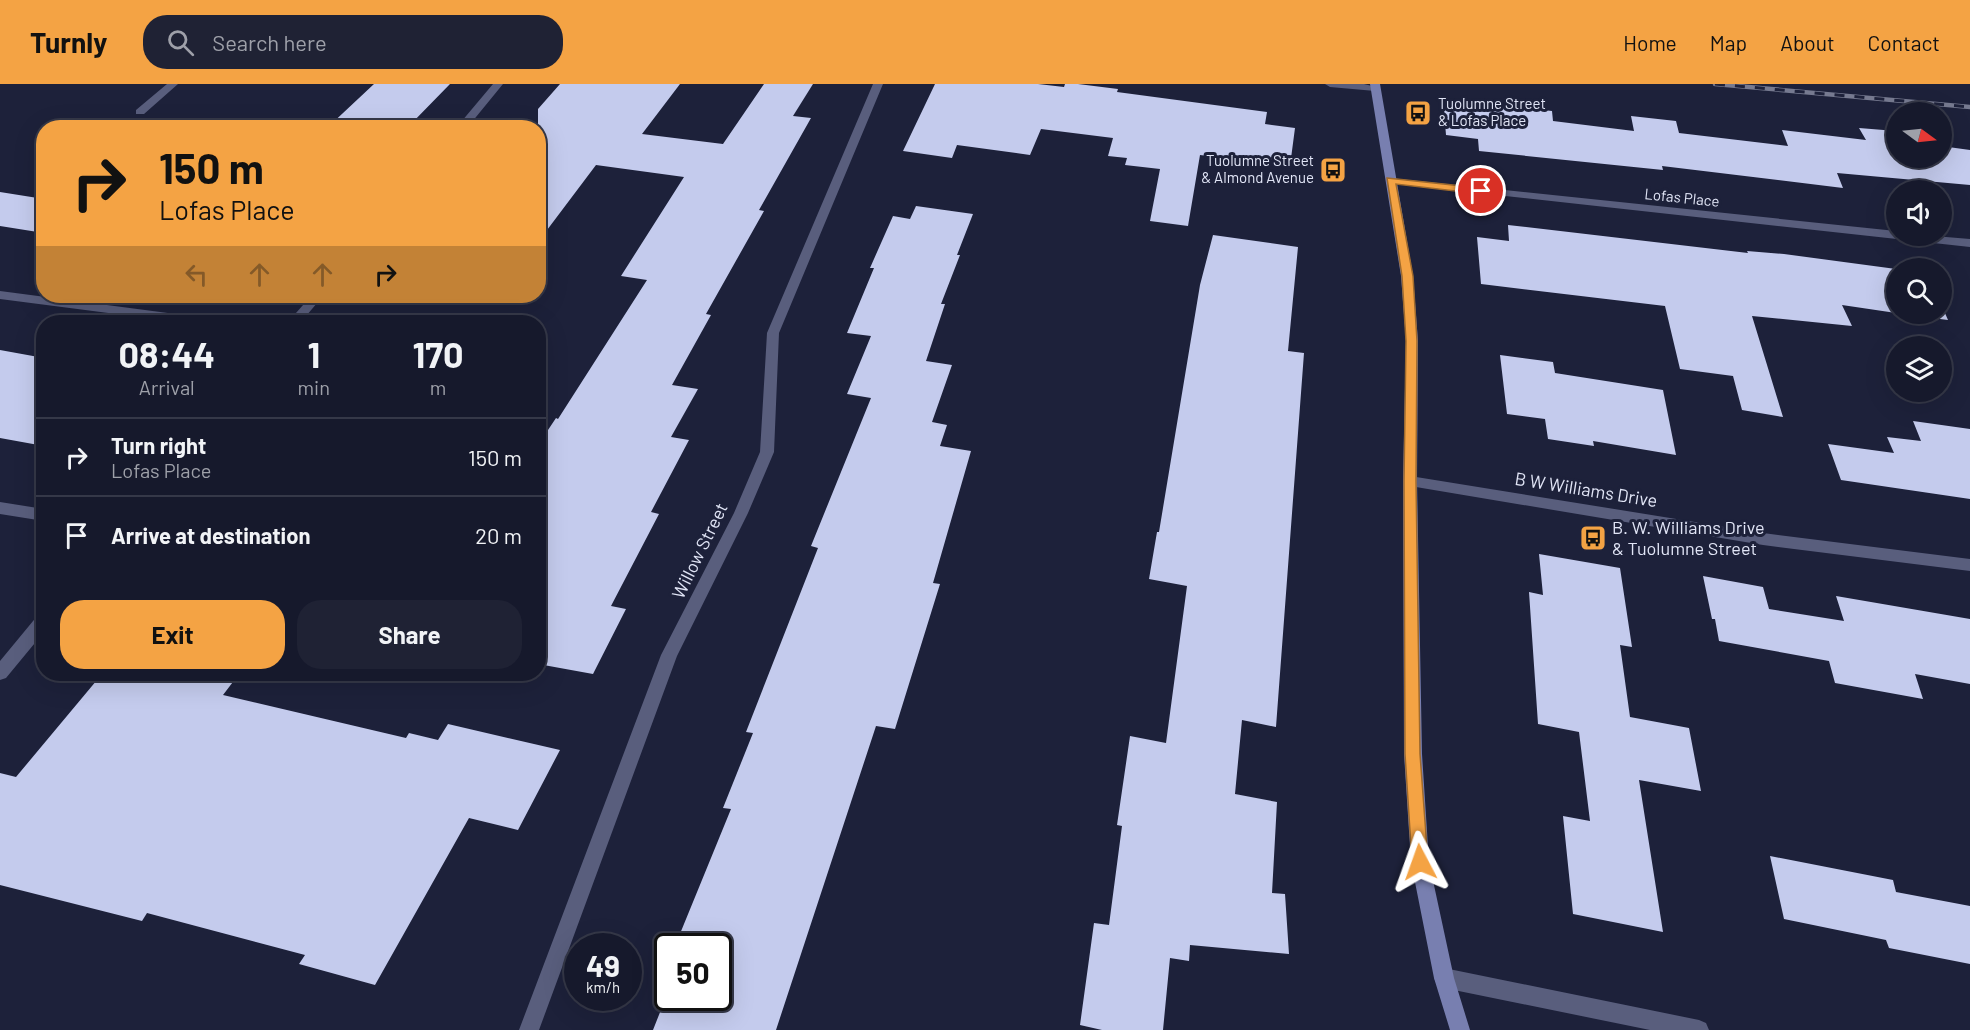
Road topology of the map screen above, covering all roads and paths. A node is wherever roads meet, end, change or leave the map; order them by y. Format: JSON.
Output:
{"nodes":[{"id":1,"x":173,"y":84,"type":"edge"},
{"id":2,"x":498,"y":84,"type":"edge"},
{"id":3,"x":878,"y":84,"type":"edge"},
{"id":4,"x":1330,"y":84,"type":"edge"},
{"id":5,"x":1375,"y":86,"type":"edge"},
{"id":6,"x":140,"y":112,"type":"dead end"},
{"id":7,"x":468,"y":120,"type":"edge"},
{"id":8,"x":1390,"y":181,"type":"junction"},
{"id":9,"x":1970,"y":243,"type":"edge"},
{"id":10,"x":0,"y":295,"type":"edge"},
{"id":11,"x":36,"y":300,"type":"edge"},
{"id":12,"x":61,"y":303,"type":"edge"},
{"id":13,"x":311,"y":303,"type":"edge"},
{"id":14,"x":153,"y":315,"type":"edge"},
{"id":15,"x":300,"y":315,"type":"edge"},
{"id":16,"x":1410,"y":481,"type":"junction"},
{"id":17,"x":0,"y":508,"type":"edge"},
{"id":18,"x":36,"y":514,"type":"edge"},
{"id":19,"x":1970,"y":565,"type":"edge"},
{"id":20,"x":36,"y":630,"type":"edge"},
{"id":21,"x":0,"y":673,"type":"edge"},
{"id":22,"x":1444,"y":978,"type":"junction"},
{"id":23,"x":529,"y":1030,"type":"edge"},
{"id":24,"x":1460,"y":1030,"type":"edge"},
{"id":25,"x":1699,"y":1030,"type":"edge"}],
"edges":[{"from":1,"to":6,"type":"street"},
{"from":2,"to":7,"type":"street"},
{"from":3,"to":23,"type":"street","name":"Willow Street"},
{"from":4,"to":5,"type":"street"},
{"from":5,"to":8,"type":"main road"},
{"from":8,"to":9,"type":"street","name":"Lofas Place"},
{"from":8,"to":16,"type":"main road"},
{"from":10,"to":11,"type":"street"},
{"from":12,"to":14,"type":"street"},
{"from":13,"to":15,"type":"street"},
{"from":16,"to":19,"type":"street","name":"B W Williams Drive"},
{"from":16,"to":22,"type":"main road"},
{"from":17,"to":18,"type":"street"},
{"from":20,"to":21,"type":"street"},
{"from":22,"to":24,"type":"main road"},
{"from":22,"to":25,"type":"street"}]}
